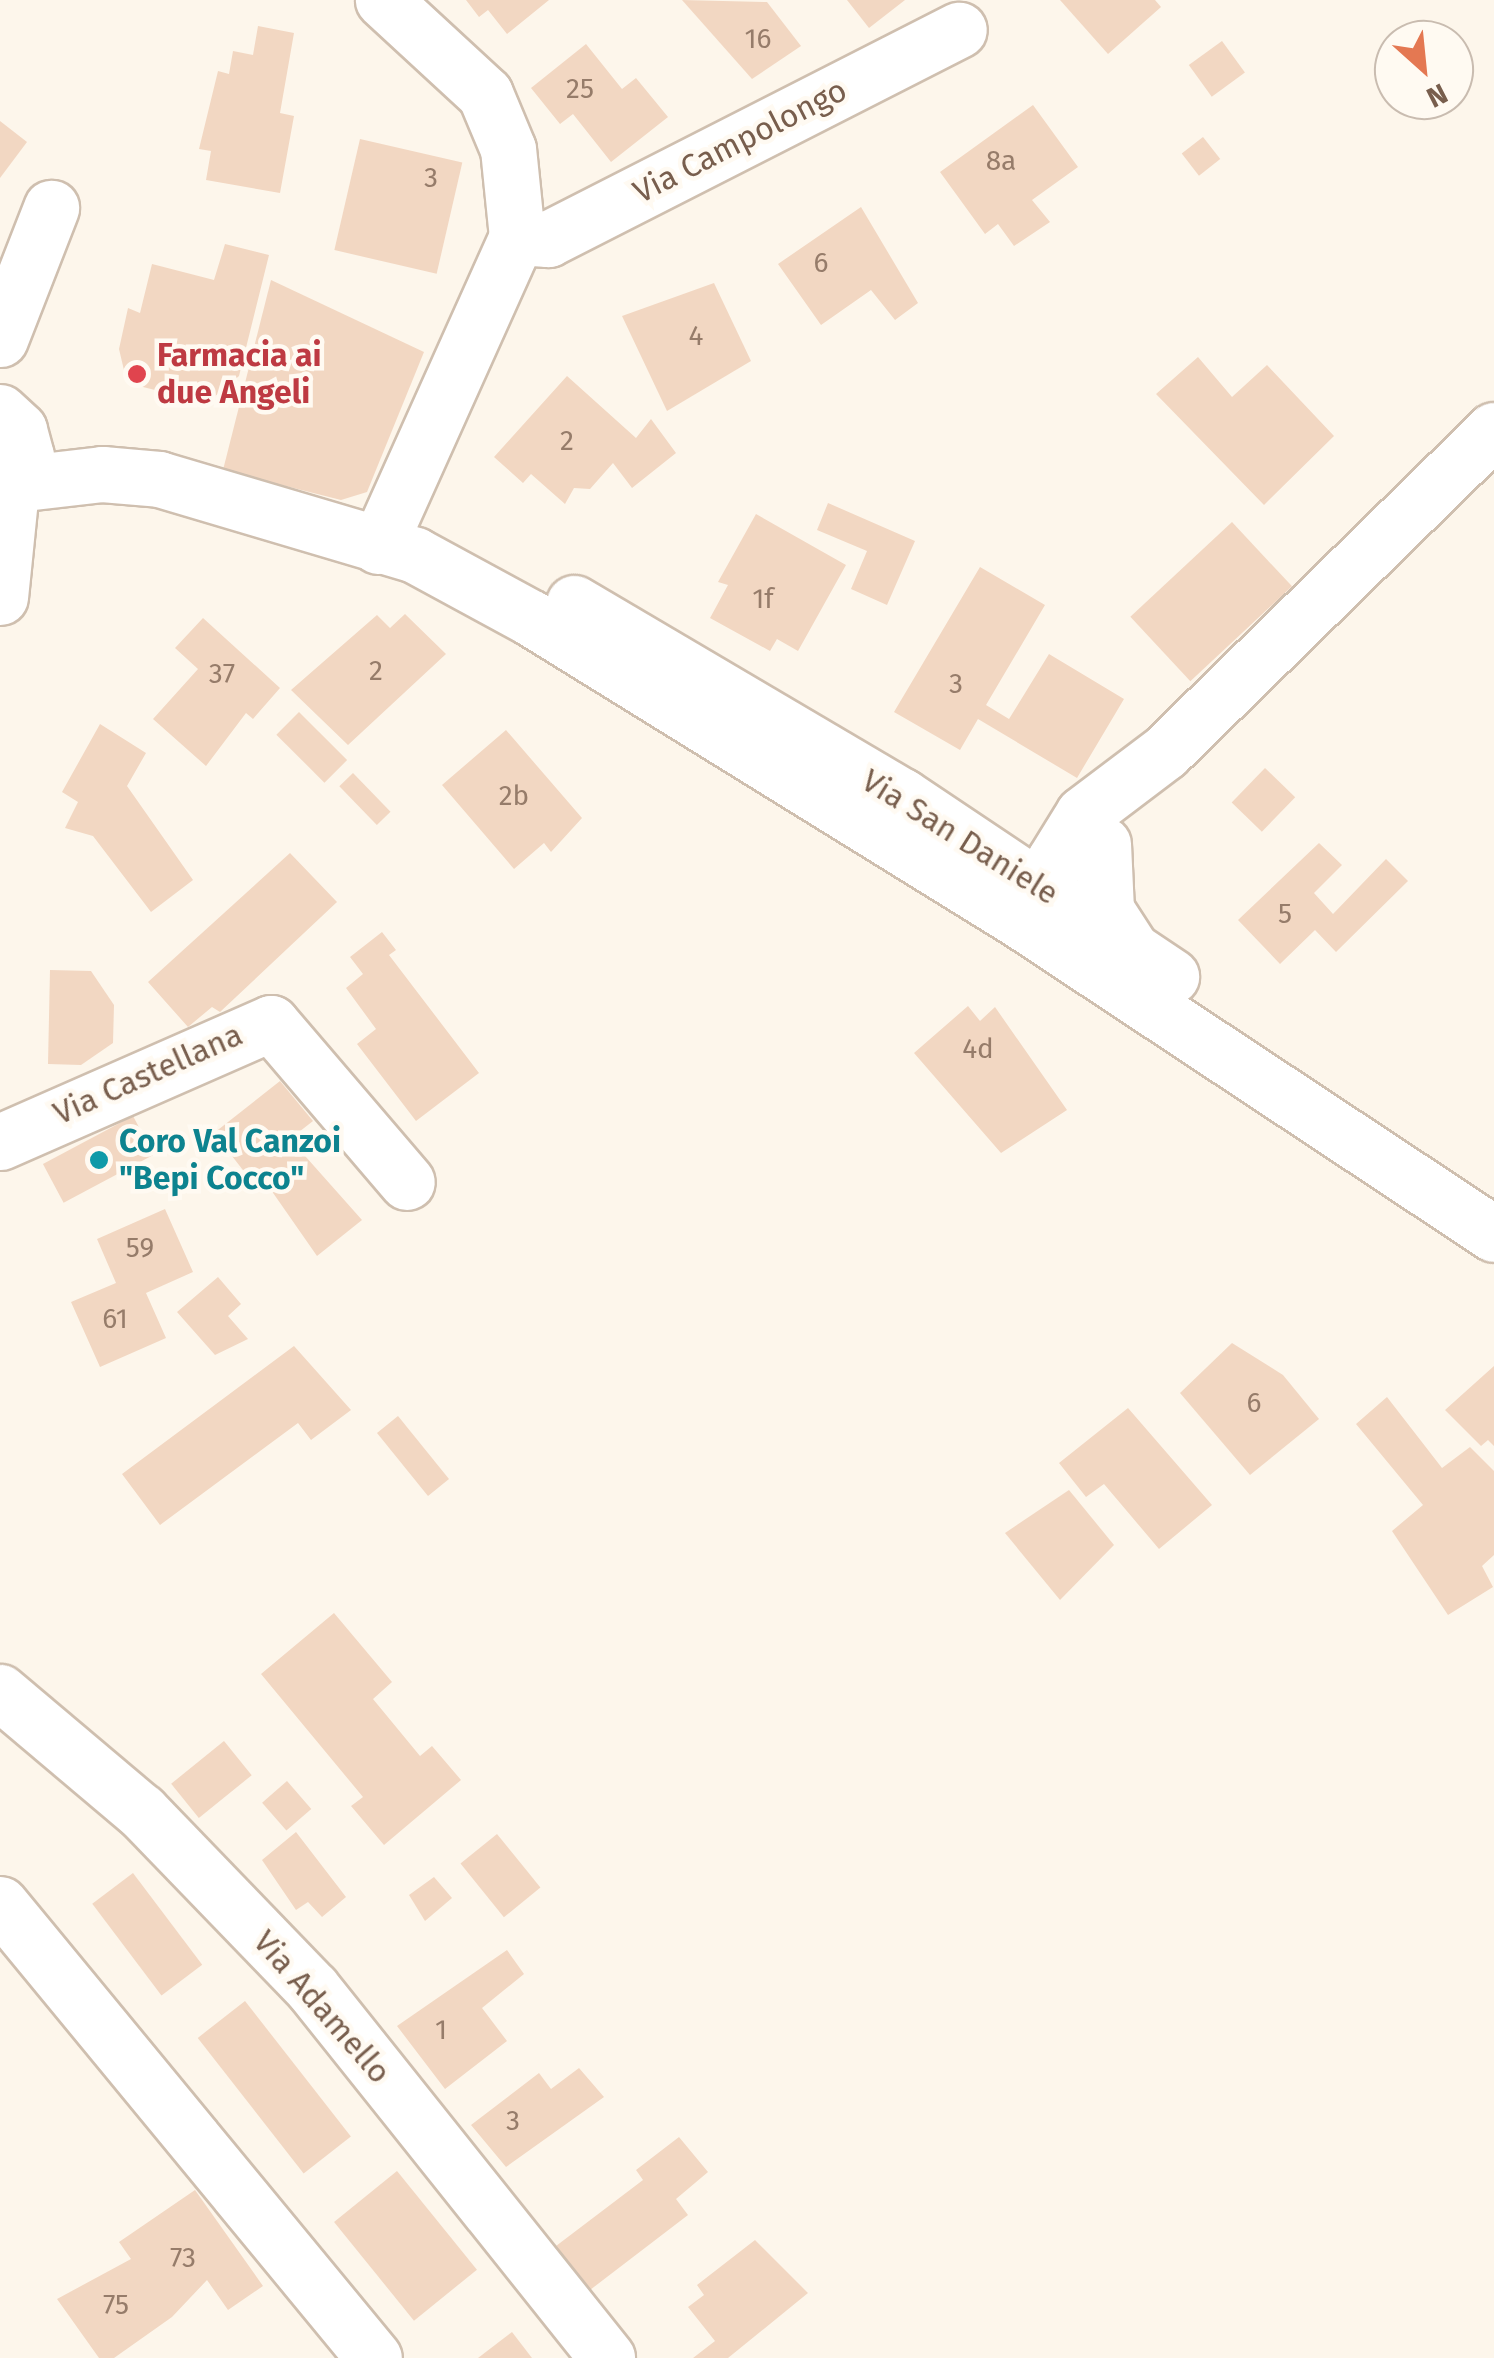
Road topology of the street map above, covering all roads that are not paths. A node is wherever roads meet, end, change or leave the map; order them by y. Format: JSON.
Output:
{"nodes":[{"id":1,"x":383,"y":0,"type":"edge"},
{"id":2,"x":959,"y":30,"type":"dead end"},
{"id":3,"x":51,"y":208,"type":"dead end"},
{"id":4,"x":517,"y":237,"type":"junction"},
{"id":5,"x":0,"y":340,"type":"edge"},
{"id":6,"x":9,"y":421,"type":"edge"},
{"id":7,"x":1494,"y":430,"type":"edge"},
{"id":8,"x":102,"y":474,"type":"junction"},
{"id":9,"x":9,"y":490,"type":"edge"},
{"id":10,"x":396,"y":550,"type":"junction"},
{"id":11,"x":0,"y":597,"type":"edge"},
{"id":12,"x":1093,"y":829,"type":"junction"},
{"id":13,"x":953,"y":830,"type":"junction"},
{"id":14,"x":877,"y":832,"type":"junction"},
{"id":15,"x":1050,"y":896,"type":"junction"},
{"id":16,"x":1130,"y":946,"type":"junction"},
{"id":17,"x":1153,"y":1006,"type":"junction"},
{"id":18,"x":0,"y":1142,"type":"edge"},
{"id":19,"x":407,"y":1182,"type":"dead end"},
{"id":20,"x":1476,"y":1220,"type":"edge"},
{"id":21,"x":0,"y":1692,"type":"edge"},
{"id":22,"x":0,"y":1904,"type":"edge"},
{"id":23,"x":374,"y":2358,"type":"edge"},
{"id":24,"x":608,"y":2358,"type":"edge"}],
"edges":[{"from":1,"to":4,"type":"street"},
{"from":2,"to":4,"type":"street","name":"Via Campolongo"},
{"from":3,"to":5,"type":"street"},
{"from":4,"to":10,"type":"street"},
{"from":6,"to":8,"type":"street","name":"Via San Daniele"},
{"from":6,"to":9,"type":"street"},
{"from":7,"to":12,"type":"street"},
{"from":8,"to":9,"type":"street","name":"Via San Daniele"},
{"from":8,"to":10,"type":"street","name":"Via San Daniele"},
{"from":9,"to":11,"type":"street"},
{"from":10,"to":13,"type":"street","name":"Via San Daniele"},
{"from":10,"to":14,"type":"street","name":"Via San Daniele"},
{"from":12,"to":13,"type":"street"},
{"from":12,"to":15,"type":"street"},
{"from":12,"to":16,"type":"street"},
{"from":13,"to":15,"type":"street","name":"Via San Daniele"},
{"from":14,"to":15,"type":"street"},
{"from":14,"to":17,"type":"street","name":"Via San Daniele"},
{"from":15,"to":16,"type":"street","name":"Via San Daniele"},
{"from":15,"to":17,"type":"street"},
{"from":16,"to":20,"type":"street","name":"Via San Daniele"},
{"from":17,"to":20,"type":"street","name":"Via San Daniele"},
{"from":18,"to":19,"type":"street","name":"Via Castellana"},
{"from":21,"to":24,"type":"street","name":"Via Adamello"},
{"from":22,"to":23,"type":"street"}]}
